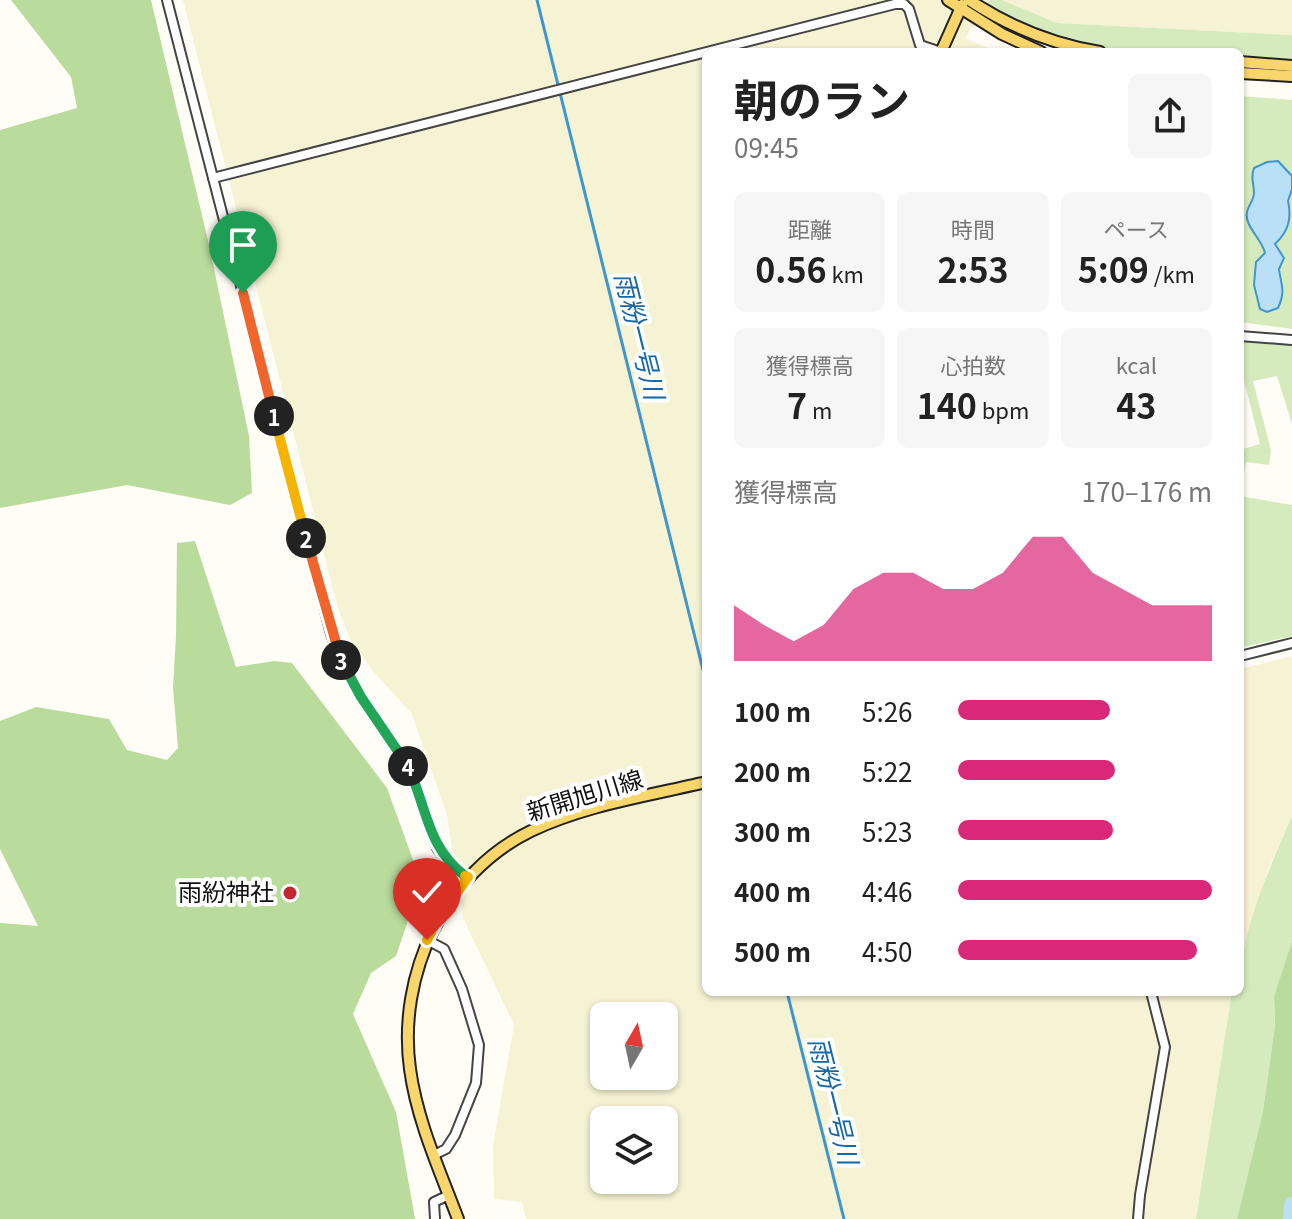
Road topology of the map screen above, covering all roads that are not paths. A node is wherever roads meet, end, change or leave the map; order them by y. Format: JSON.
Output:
{"nodes":[{"id":1,"x":167,"y":0,"type":"edge"},
{"id":2,"x":948,"y":0,"type":"edge"},
{"id":3,"x":965,"y":3,"type":"edge"},
{"id":4,"x":721,"y":48,"type":"edge"},
{"id":5,"x":929,"y":48,"type":"edge"},
{"id":6,"x":943,"y":48,"type":"edge"},
{"id":7,"x":1030,"y":48,"type":"edge"},
{"id":8,"x":1078,"y":48,"type":"edge"},
{"id":9,"x":702,"y":53,"type":"edge"},
{"id":10,"x":1244,"y":62,"type":"edge"},
{"id":11,"x":1292,"y":66,"type":"edge"},
{"id":12,"x":1244,"y":73,"type":"edge"},
{"id":13,"x":1292,"y":76,"type":"edge"},
{"id":14,"x":213,"y":178,"type":"junction"},
{"id":15,"x":1244,"y":336,"type":"edge"},
{"id":16,"x":1292,"y":340,"type":"edge"},
{"id":17,"x":1292,"y":643,"type":"edge"},
{"id":18,"x":1244,"y":655,"type":"edge"},
{"id":19,"x":702,"y":783,"type":"edge"},
{"id":20,"x":468,"y":877,"type":"junction"},
{"id":21,"x":427,"y":940,"type":"junction"},
{"id":22,"x":1152,"y":996,"type":"edge"},
{"id":23,"x":434,"y":1155,"type":"junction"},
{"id":24,"x":449,"y":1195,"type":"junction"},
{"id":25,"x":435,"y":1219,"type":"edge"},
{"id":26,"x":458,"y":1219,"type":"edge"},
{"id":27,"x":1138,"y":1219,"type":"edge"}],
"edges":[{"from":1,"to":14,"type":"street"},
{"from":2,"to":3,"type":"main road"},
{"from":3,"to":6,"type":"main road"},
{"from":3,"to":7,"type":"main road"},
{"from":3,"to":8,"type":"main road"},
{"from":4,"to":5,"type":"street"},
{"from":9,"to":14,"type":"street"},
{"from":10,"to":11,"type":"main road"},
{"from":12,"to":13,"type":"main road"},
{"from":14,"to":20,"type":"street"},
{"from":15,"to":16,"type":"street"},
{"from":17,"to":18,"type":"street"},
{"from":19,"to":20,"type":"main road","name":"新開旭川線"},
{"from":20,"to":21,"type":"main road","name":"新開旭川線"},
{"from":21,"to":23,"type":"main road","name":"新開旭川線"},
{"from":21,"to":23,"type":"street"},
{"from":22,"to":27,"type":"street"},
{"from":23,"to":24,"type":"main road","name":"新開旭川線"},
{"from":24,"to":25,"type":"street"},
{"from":24,"to":26,"type":"main road","name":"新開旭川線"}]}
